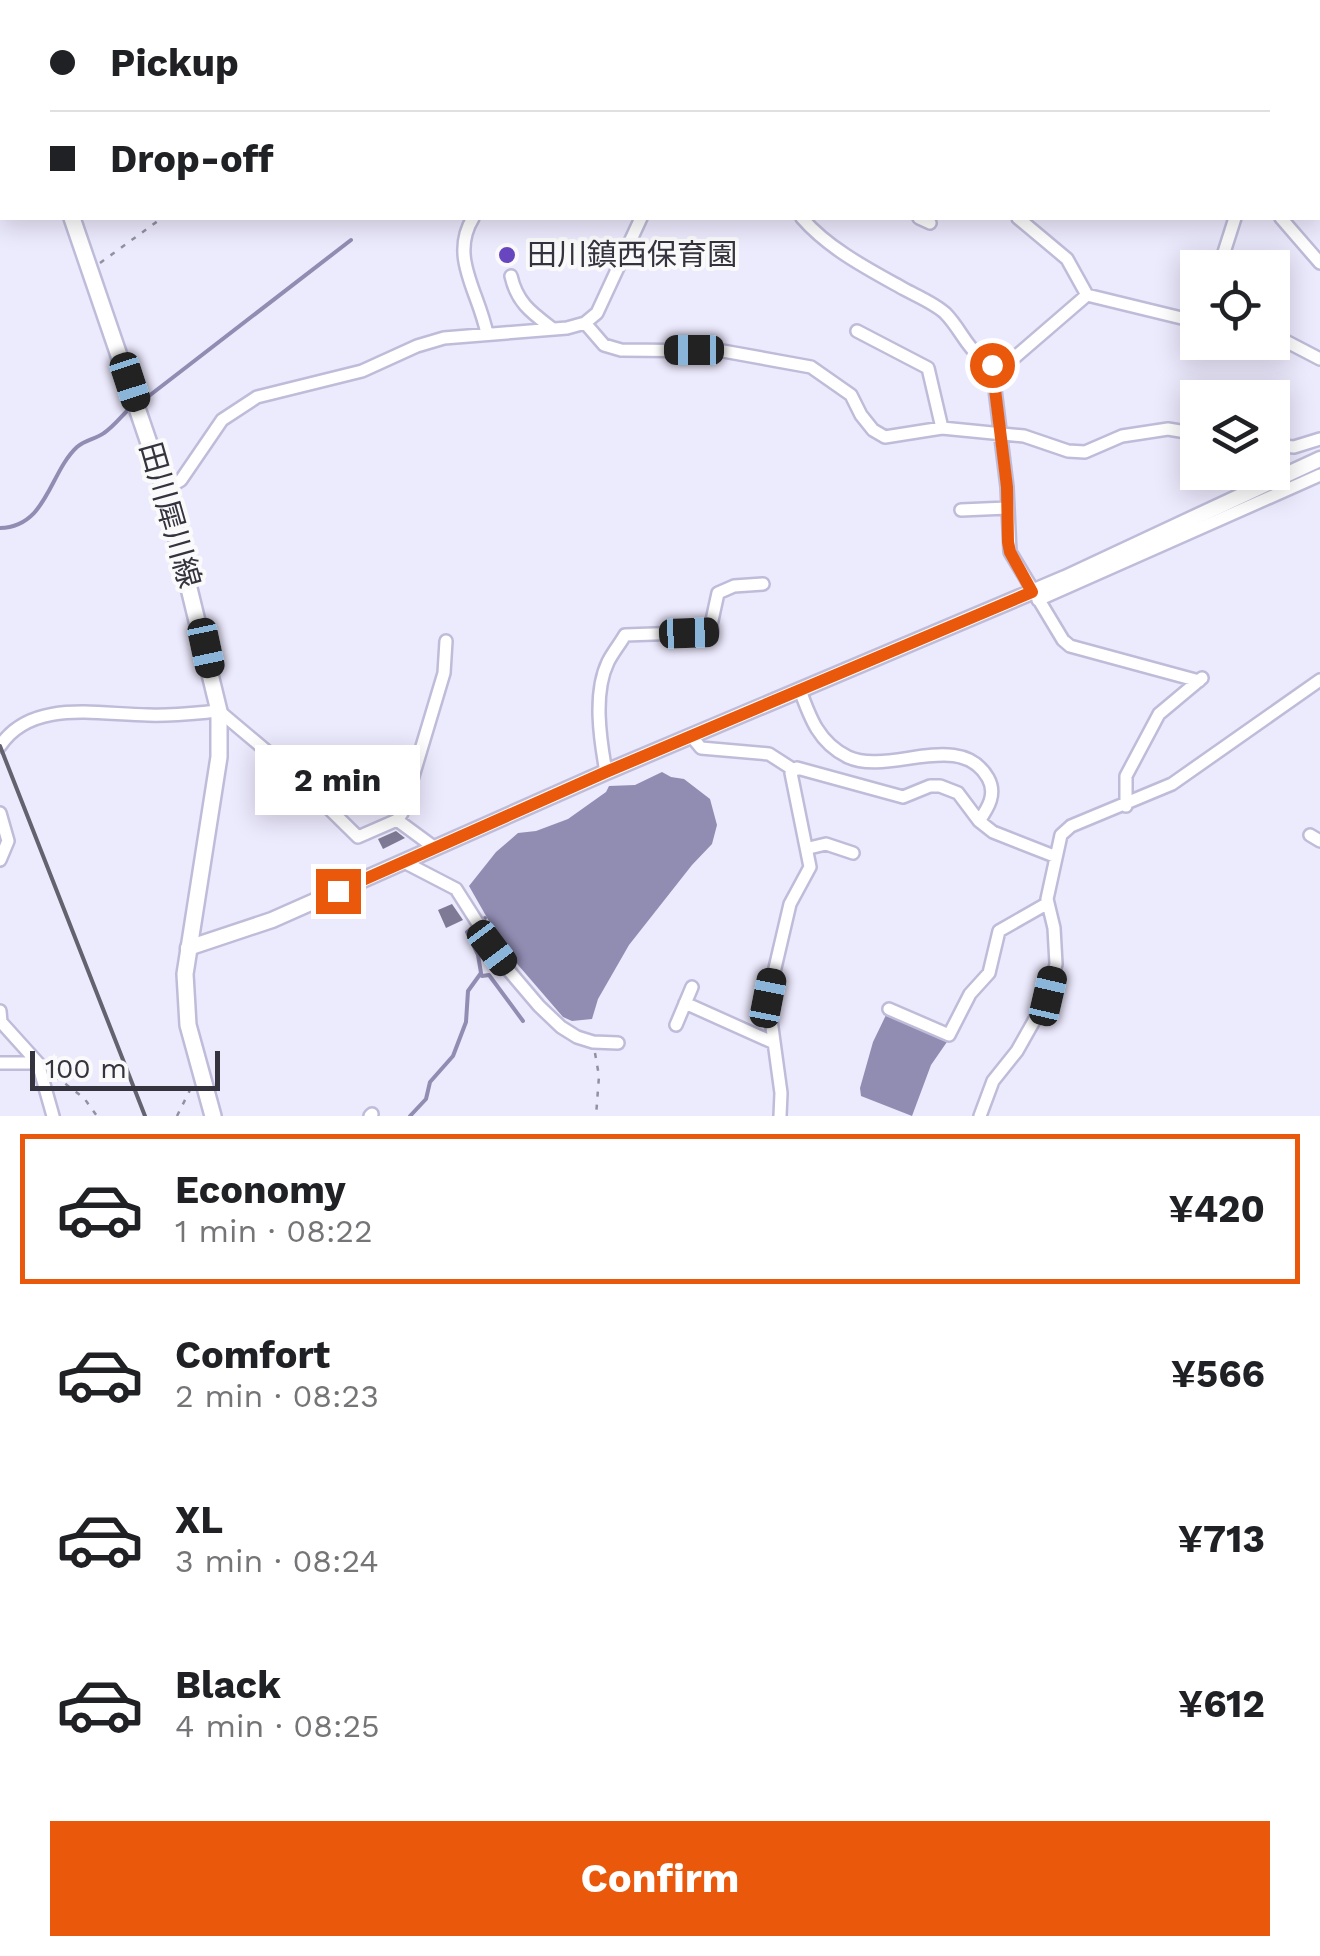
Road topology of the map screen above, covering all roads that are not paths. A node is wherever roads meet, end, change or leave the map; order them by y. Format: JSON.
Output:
{"nodes":[{"id":1,"x":73,"y":220,"type":"edge"},
{"id":2,"x":471,"y":220,"type":"edge"},
{"id":3,"x":640,"y":220,"type":"edge"},
{"id":4,"x":804,"y":220,"type":"edge"},
{"id":5,"x":1020,"y":220,"type":"edge"},
{"id":6,"x":1234,"y":220,"type":"edge"},
{"id":7,"x":1282,"y":220,"type":"edge"},
{"id":8,"x":1225,"y":250,"type":"edge"},
{"id":9,"x":1320,"y":262,"type":"edge"},
{"id":10,"x":511,"y":276,"type":"dead end"},
{"id":11,"x":1086,"y":295,"type":"junction"},
{"id":12,"x":1180,"y":318,"type":"edge"},
{"id":13,"x":585,"y":323,"type":"junction"},
{"id":14,"x":553,"y":329,"type":"junction"},
{"id":15,"x":856,"y":331,"type":"dead end"},
{"id":16,"x":487,"y":334,"type":"junction"},
{"id":17,"x":1290,"y":343,"type":"edge"},
{"id":18,"x":1320,"y":359,"type":"edge"},
{"id":19,"x":992,"y":365,"type":"junction"},
{"id":20,"x":942,"y":428,"type":"junction"},
{"id":21,"x":1180,"y":431,"type":"edge"},
{"id":22,"x":1002,"y":432,"type":"junction"},
{"id":23,"x":1320,"y":440,"type":"edge"},
{"id":24,"x":1290,"y":447,"type":"edge"},
{"id":25,"x":1320,"y":459,"type":"edge"},
{"id":26,"x":1320,"y":475,"type":"edge"},
{"id":27,"x":165,"y":490,"type":"junction"},
{"id":28,"x":1007,"y":508,"type":"junction"},
{"id":29,"x":961,"y":510,"type":"dead end"},
{"id":30,"x":763,"y":584,"type":"dead end"},
{"id":31,"x":1035,"y":596,"type":"junction"},
{"id":32,"x":446,"y":641,"type":"dead end"},
{"id":33,"x":1320,"y":682,"type":"edge"},
{"id":34,"x":800,"y":690,"type":"junction"},
{"id":35,"x":219,"y":711,"type":"junction"},
{"id":36,"x":691,"y":736,"type":"junction"},
{"id":37,"x":0,"y":746,"type":"edge"},
{"id":38,"x":794,"y":770,"type":"junction"},
{"id":39,"x":606,"y":772,"type":"junction"},
{"id":40,"x":1126,"y":806,"type":"junction"},
{"id":41,"x":0,"y":813,"type":"edge"},
{"id":42,"x":397,"y":820,"type":"junction"},
{"id":43,"x":978,"y":820,"type":"junction"},
{"id":44,"x":435,"y":848,"type":"junction"},
{"id":45,"x":809,"y":848,"type":"junction"},
{"id":46,"x":853,"y":852,"type":"dead end"},
{"id":47,"x":1054,"y":856,"type":"junction"},
{"id":48,"x":0,"y":860,"type":"edge"},
{"id":49,"x":404,"y":862,"type":"junction"},
{"id":50,"x":1048,"y":902,"type":"junction"},
{"id":51,"x":188,"y":948,"type":"junction"},
{"id":52,"x":692,"y":987,"type":"dead end"},
{"id":53,"x":685,"y":1003,"type":"junction"},
{"id":54,"x":890,"y":1009,"type":"dead end"},
{"id":55,"x":0,"y":1011,"type":"edge"},
{"id":56,"x":676,"y":1025,"type":"dead end"},
{"id":57,"x":772,"y":1042,"type":"junction"},
{"id":58,"x":618,"y":1043,"type":"dead end"},
{"id":59,"x":0,"y":1063,"type":"edge"},
{"id":60,"x":38,"y":1063,"type":"junction"},
{"id":61,"x":53,"y":1116,"type":"edge"},
{"id":62,"x":213,"y":1116,"type":"edge"},
{"id":63,"x":780,"y":1116,"type":"edge"},
{"id":64,"x":980,"y":1116,"type":"edge"}],
"edges":[{"from":1,"to":27,"type":"main road","name":"田川犀川線"},
{"from":2,"to":16,"type":"street"},
{"from":3,"to":13,"type":"street"},
{"from":4,"to":19,"type":"street"},
{"from":5,"to":11,"type":"street"},
{"from":6,"to":8,"type":"street"},
{"from":7,"to":9,"type":"street"},
{"from":10,"to":14,"type":"street"},
{"from":11,"to":12,"type":"street"},
{"from":11,"to":19,"type":"street"},
{"from":13,"to":14,"type":"street"},
{"from":13,"to":20,"type":"street"},
{"from":14,"to":16,"type":"street"},
{"from":15,"to":20,"type":"street"},
{"from":16,"to":27,"type":"street"},
{"from":17,"to":18,"type":"street"},
{"from":19,"to":22,"type":"street"},
{"from":20,"to":22,"type":"street"},
{"from":21,"to":22,"type":"street"},
{"from":22,"to":28,"type":"street"},
{"from":23,"to":24,"type":"street"},
{"from":25,"to":31,"type":"street"},
{"from":26,"to":31,"type":"street"},
{"from":27,"to":35,"type":"main road","name":"田川犀川線"},
{"from":28,"to":29,"type":"street"},
{"from":28,"to":31,"type":"street"},
{"from":30,"to":39,"type":"street"},
{"from":31,"to":34,"type":"street"},
{"from":31,"to":40,"type":"street"},
{"from":32,"to":42,"type":"street"},
{"from":33,"to":40,"type":"street"},
{"from":34,"to":36,"type":"street"},
{"from":34,"to":43,"type":"street"},
{"from":35,"to":37,"type":"street"},
{"from":35,"to":42,"type":"street"},
{"from":35,"to":51,"type":"main road","name":"田川犀川線"},
{"from":36,"to":38,"type":"street"},
{"from":36,"to":39,"type":"street"},
{"from":38,"to":43,"type":"street"},
{"from":38,"to":45,"type":"street"},
{"from":39,"to":44,"type":"street"},
{"from":40,"to":47,"type":"street"},
{"from":41,"to":48,"type":"street"},
{"from":42,"to":44,"type":"street"},
{"from":43,"to":47,"type":"street"},
{"from":44,"to":49,"type":"street"},
{"from":45,"to":46,"type":"street"},
{"from":45,"to":57,"type":"street"},
{"from":47,"to":50,"type":"street"},
{"from":49,"to":51,"type":"street"},
{"from":49,"to":58,"type":"street"},
{"from":50,"to":54,"type":"street"},
{"from":50,"to":64,"type":"street"},
{"from":51,"to":62,"type":"main road","name":"田川犀川線"},
{"from":52,"to":53,"type":"street"},
{"from":53,"to":56,"type":"street"},
{"from":53,"to":57,"type":"street"},
{"from":55,"to":60,"type":"street"},
{"from":57,"to":63,"type":"street"},
{"from":59,"to":60,"type":"street"},
{"from":60,"to":61,"type":"street"}]}
